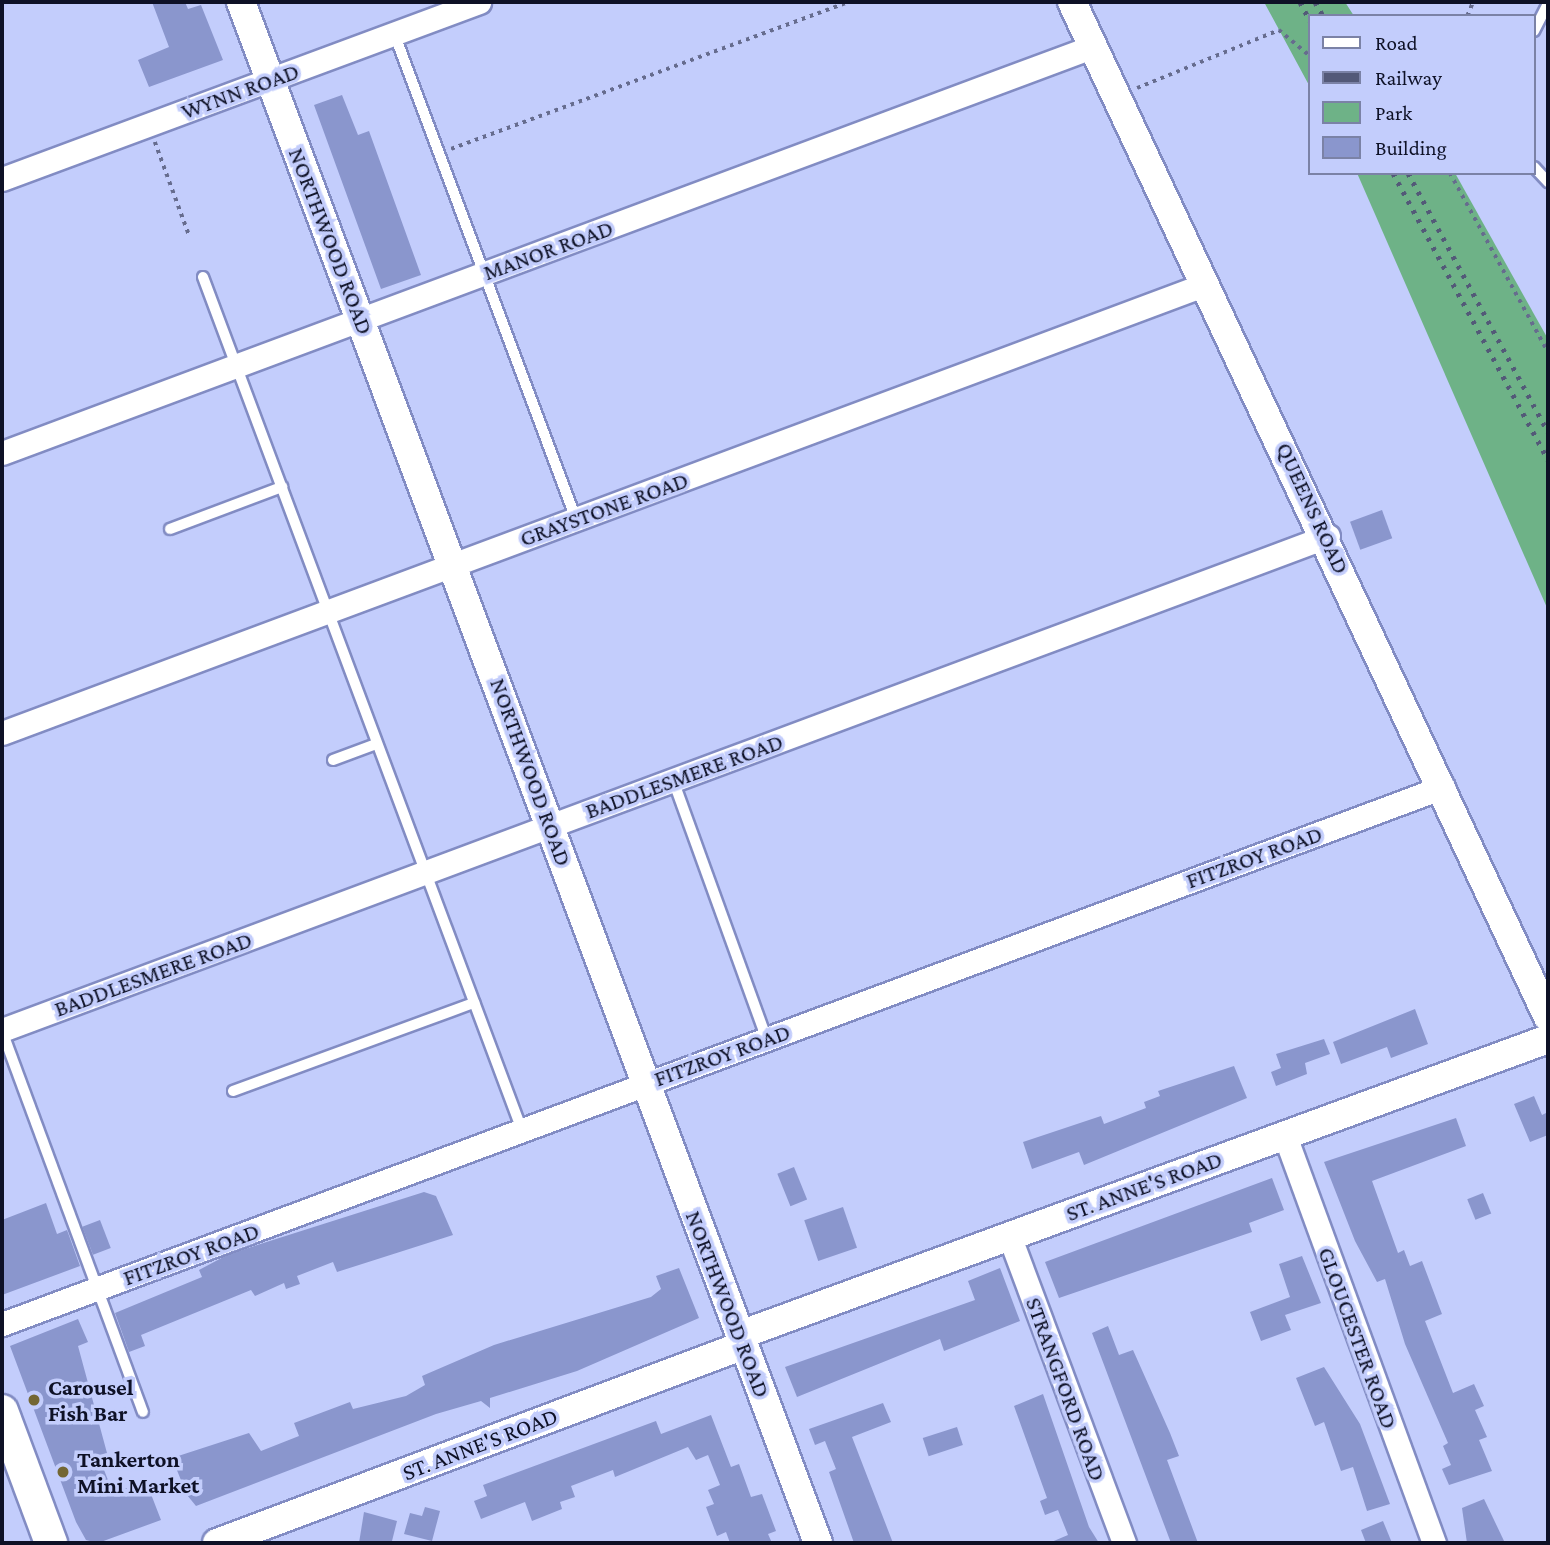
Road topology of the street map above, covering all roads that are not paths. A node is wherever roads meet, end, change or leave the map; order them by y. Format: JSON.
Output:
{"nodes":[{"id":1,"x":241,"y":2,"type":"edge"},
{"id":2,"x":479,"y":2,"type":"edge"},
{"id":3,"x":1072,"y":2,"type":"edge"},
{"id":4,"x":1548,"y":3,"type":"edge"},
{"id":5,"x":1536,"y":27,"type":"edge"},
{"id":6,"x":394,"y":33,"type":"junction"},
{"id":7,"x":1094,"y":46,"type":"junction"},
{"id":8,"x":270,"y":80,"type":"junction"},
{"id":9,"x":1536,"y":169,"type":"edge"},
{"id":10,"x":2,"y":179,"type":"edge"},
{"id":11,"x":1548,"y":182,"type":"edge"},
{"id":12,"x":485,"y":274,"type":"junction"},
{"id":13,"x":203,"y":277,"type":"dead end"},
{"id":14,"x":1206,"y":284,"type":"junction"},
{"id":15,"x":361,"y":320,"type":"junction"},
{"id":16,"x":237,"y":366,"type":"junction"},
{"id":17,"x":2,"y":453,"type":"edge"},
{"id":18,"x":282,"y":487,"type":"junction"},
{"id":19,"x":576,"y":519,"type":"junction"},
{"id":20,"x":170,"y":529,"type":"dead end"},
{"id":21,"x":1328,"y":536,"type":"junction"},
{"id":22,"x":453,"y":565,"type":"junction"},
{"id":23,"x":328,"y":611,"type":"junction"},
{"id":24,"x":2,"y":733,"type":"edge"},
{"id":25,"x":376,"y":744,"type":"junction"},
{"id":26,"x":333,"y":760,"type":"dead end"},
{"id":27,"x":673,"y":780,"type":"junction"},
{"id":28,"x":1443,"y":787,"type":"junction"},
{"id":29,"x":551,"y":825,"type":"junction"},
{"id":30,"x":426,"y":872,"type":"junction"},
{"id":31,"x":474,"y":1003,"type":"junction"},
{"id":32,"x":1548,"y":1017,"type":"edge"},
{"id":33,"x":2,"y":1031,"type":"edge"},
{"id":34,"x":767,"y":1039,"type":"junction"},
{"id":35,"x":1548,"y":1039,"type":"edge"},
{"id":36,"x":646,"y":1084,"type":"junction"},
{"id":37,"x":233,"y":1091,"type":"dead end"},
{"id":38,"x":522,"y":1130,"type":"junction"},
{"id":39,"x":1284,"y":1133,"type":"junction"},
{"id":40,"x":1009,"y":1235,"type":"junction"},
{"id":41,"x":98,"y":1288,"type":"junction"},
{"id":42,"x":2,"y":1324,"type":"edge"},
{"id":43,"x":742,"y":1340,"type":"junction"},
{"id":44,"x":2,"y":1411,"type":"edge"},
{"id":45,"x":143,"y":1412,"type":"dead end"},
{"id":46,"x":10,"y":1461,"type":"edge"},
{"id":47,"x":51,"y":1543,"type":"edge"},
{"id":48,"x":217,"y":1543,"type":"edge"},
{"id":49,"x":818,"y":1543,"type":"edge"},
{"id":50,"x":1124,"y":1543,"type":"edge"},
{"id":51,"x":1434,"y":1543,"type":"edge"}],
"edges":[{"from":1,"to":8,"type":"street","name":"NORTHWOOD ROAD"},
{"from":2,"to":6,"type":"street","name":"WYNN ROAD"},
{"from":3,"to":7,"type":"street","name":"QUEENS ROAD"},
{"from":4,"to":5,"type":"lane"},
{"from":6,"to":8,"type":"street","name":"WYNN ROAD"},
{"from":6,"to":12,"type":"lane"},
{"from":7,"to":12,"type":"street","name":"MANOR ROAD"},
{"from":7,"to":14,"type":"street","name":"QUEENS ROAD"},
{"from":8,"to":10,"type":"street","name":"WYNN ROAD"},
{"from":8,"to":15,"type":"street","name":"NORTHWOOD ROAD"},
{"from":9,"to":11,"type":"lane"},
{"from":12,"to":15,"type":"street","name":"MANOR ROAD"},
{"from":12,"to":19,"type":"lane"},
{"from":13,"to":16,"type":"lane"},
{"from":14,"to":19,"type":"street","name":"GRAYSTONE ROAD"},
{"from":14,"to":21,"type":"street","name":"QUEENS ROAD"},
{"from":15,"to":16,"type":"street","name":"MANOR ROAD"},
{"from":15,"to":22,"type":"street","name":"NORTHWOOD ROAD"},
{"from":16,"to":17,"type":"street","name":"MANOR ROAD"},
{"from":16,"to":18,"type":"lane"},
{"from":18,"to":20,"type":"lane"},
{"from":18,"to":23,"type":"lane"},
{"from":19,"to":22,"type":"street","name":"GRAYSTONE ROAD"},
{"from":21,"to":27,"type":"street","name":"BADDLESMERE ROAD"},
{"from":21,"to":28,"type":"street","name":"QUEENS ROAD"},
{"from":22,"to":23,"type":"street","name":"GRAYSTONE ROAD"},
{"from":22,"to":29,"type":"street","name":"NORTHWOOD ROAD"},
{"from":23,"to":24,"type":"street","name":"GRAYSTONE ROAD"},
{"from":23,"to":25,"type":"lane"},
{"from":25,"to":26,"type":"lane"},
{"from":25,"to":30,"type":"lane"},
{"from":27,"to":29,"type":"street","name":"BADDLESMERE ROAD"},
{"from":27,"to":34,"type":"lane"},
{"from":28,"to":32,"type":"street","name":"QUEENS ROAD"},
{"from":28,"to":34,"type":"street","name":"FITZROY ROAD"},
{"from":29,"to":30,"type":"street","name":"BADDLESMERE ROAD"},
{"from":29,"to":36,"type":"street","name":"NORTHWOOD ROAD"},
{"from":30,"to":31,"type":"lane"},
{"from":30,"to":33,"type":"street","name":"BADDLESMERE ROAD"},
{"from":31,"to":37,"type":"lane"},
{"from":31,"to":38,"type":"lane"},
{"from":33,"to":41,"type":"lane"},
{"from":34,"to":36,"type":"street","name":"FITZROY ROAD"},
{"from":35,"to":39,"type":"street","name":"ST. ANNE'S ROAD"},
{"from":36,"to":38,"type":"street","name":"FITZROY ROAD"},
{"from":36,"to":43,"type":"street","name":"NORTHWOOD ROAD"},
{"from":38,"to":41,"type":"street","name":"FITZROY ROAD"},
{"from":39,"to":40,"type":"street","name":"ST. ANNE'S ROAD"},
{"from":39,"to":51,"type":"street","name":"GLOUCESTER ROAD"},
{"from":40,"to":43,"type":"street","name":"ST. ANNE'S ROAD"},
{"from":40,"to":50,"type":"street","name":"STRANGFORD ROAD"},
{"from":41,"to":42,"type":"street","name":"FITZROY ROAD"},
{"from":41,"to":45,"type":"lane"},
{"from":43,"to":48,"type":"street","name":"ST. ANNE'S ROAD"},
{"from":43,"to":49,"type":"street","name":"NORTHWOOD ROAD"},
{"from":44,"to":46,"type":"main road"},
{"from":46,"to":47,"type":"main road"}]}
